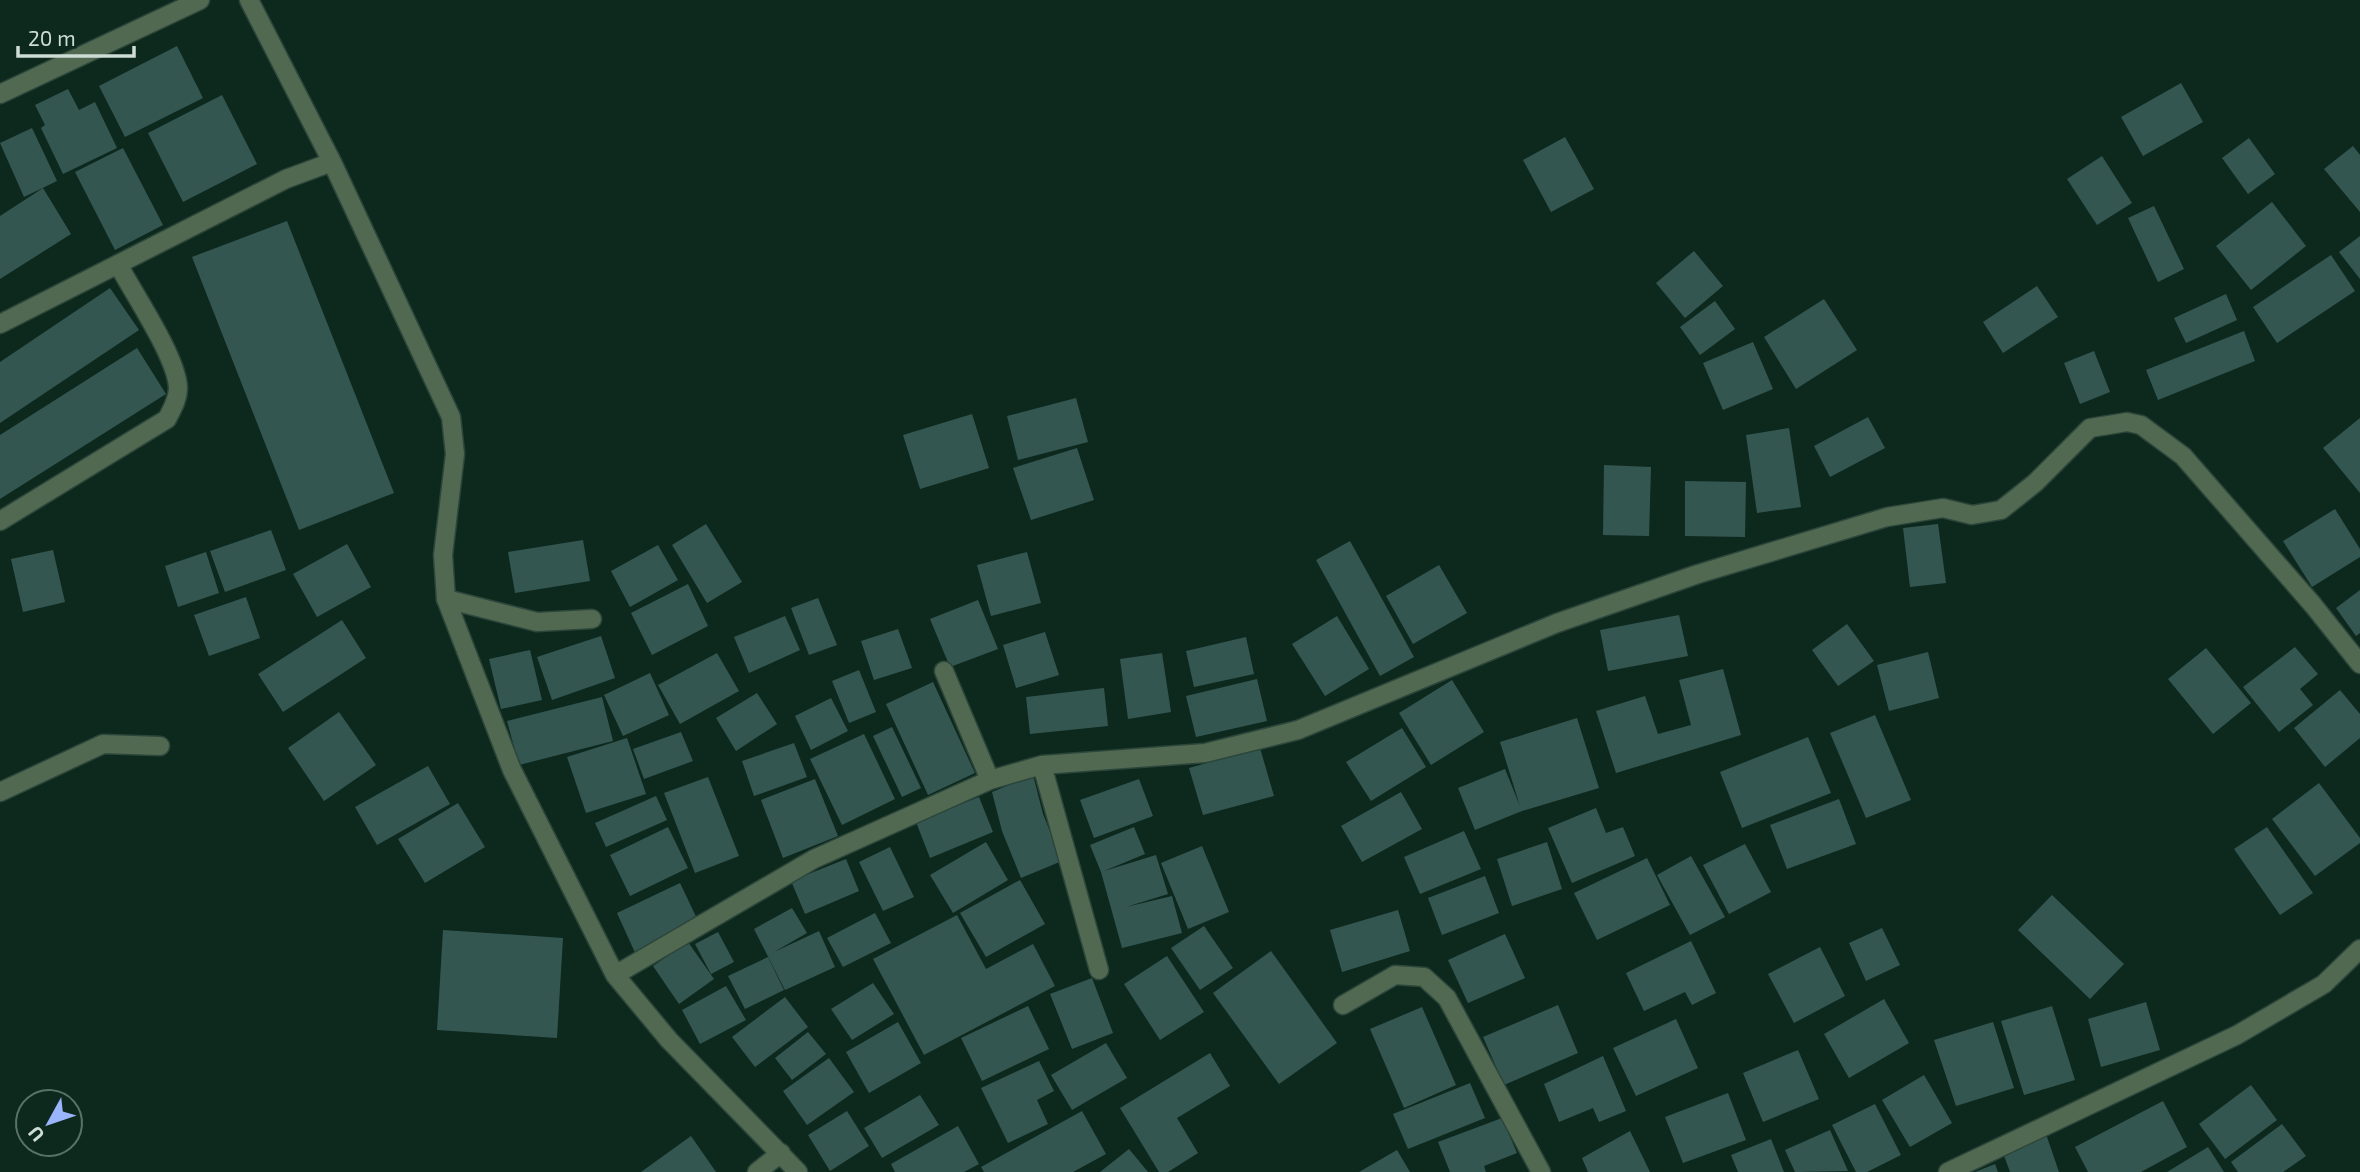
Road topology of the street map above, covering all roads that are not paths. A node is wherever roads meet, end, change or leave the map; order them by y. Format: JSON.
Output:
{"nodes":[{"id":1,"x":200,"y":0,"type":"edge"},
{"id":2,"x":249,"y":0,"type":"edge"},
{"id":3,"x":0,"y":94,"type":"edge"},
{"id":4,"x":332,"y":162,"type":"junction"},
{"id":5,"x":118,"y":264,"type":"junction"},
{"id":6,"x":0,"y":324,"type":"edge"},
{"id":7,"x":0,"y":521,"type":"edge"},
{"id":8,"x":446,"y":599,"type":"junction"},
{"id":9,"x":592,"y":619,"type":"dead end"},
{"id":10,"x":2360,"y":664,"type":"edge"},
{"id":11,"x":944,"y":671,"type":"dead end"},
{"id":12,"x":160,"y":746,"type":"dead end"},
{"id":13,"x":1042,"y":765,"type":"junction"},
{"id":14,"x":990,"y":780,"type":"junction"},
{"id":15,"x":0,"y":792,"type":"edge"},
{"id":16,"x":2360,"y":949,"type":"edge"},
{"id":17,"x":1099,"y":971,"type":"dead end"},
{"id":18,"x":615,"y":975,"type":"junction"},
{"id":19,"x":1343,"y":1005,"type":"dead end"},
{"id":20,"x":781,"y":1153,"type":"junction"},
{"id":21,"x":757,"y":1172,"type":"edge"},
{"id":22,"x":798,"y":1172,"type":"edge"},
{"id":23,"x":1541,"y":1172,"type":"edge"},
{"id":24,"x":1948,"y":1172,"type":"edge"}],
"edges":[{"from":1,"to":3,"type":"street"},
{"from":2,"to":4,"type":"street"},
{"from":4,"to":5,"type":"street"},
{"from":4,"to":8,"type":"street"},
{"from":5,"to":6,"type":"street"},
{"from":5,"to":7,"type":"street"},
{"from":8,"to":9,"type":"street"},
{"from":8,"to":18,"type":"street"},
{"from":10,"to":13,"type":"street"},
{"from":11,"to":14,"type":"street"},
{"from":12,"to":15,"type":"street"},
{"from":13,"to":14,"type":"street"},
{"from":13,"to":17,"type":"street"},
{"from":14,"to":18,"type":"street"},
{"from":16,"to":24,"type":"street"},
{"from":18,"to":20,"type":"street"},
{"from":19,"to":23,"type":"street"},
{"from":20,"to":21,"type":"street"},
{"from":20,"to":22,"type":"street"}]}
